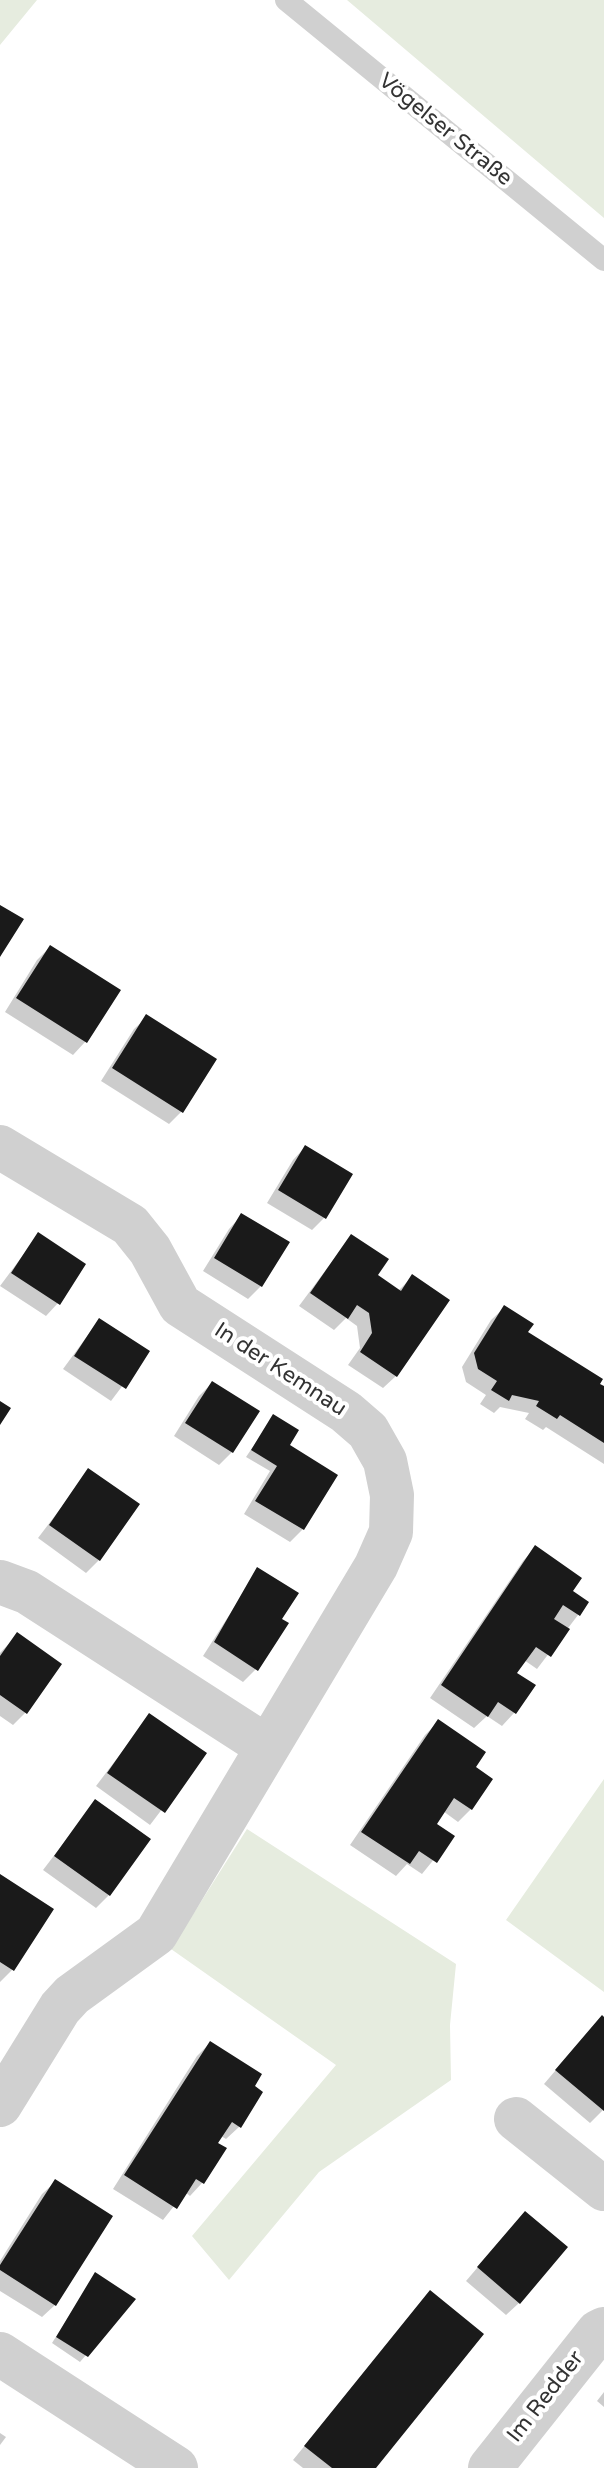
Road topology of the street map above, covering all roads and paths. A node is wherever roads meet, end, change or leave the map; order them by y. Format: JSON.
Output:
{"nodes":[{"id":1,"x":286,"y":0,"type":"edge"},
{"id":2,"x":604,"y":260,"type":"edge"},
{"id":3,"x":0,"y":1147,"type":"edge"},
{"id":4,"x":0,"y":1582,"type":"edge"},
{"id":5,"x":266,"y":1746,"type":"junction"},
{"id":6,"x":0,"y":2105,"type":"edge"},
{"id":7,"x":516,"y":2119,"type":"dead end"},
{"id":8,"x":604,"y":2189,"type":"edge"},
{"id":9,"x":604,"y":2329,"type":"edge"},
{"id":10,"x":0,"y":2354,"type":"edge"},
{"id":11,"x":176,"y":2468,"type":"edge"},
{"id":12,"x":490,"y":2468,"type":"edge"}],
"edges":[{"from":1,"to":2,"type":"lane","name":"Vögelser Straße"},
{"from":3,"to":5,"type":"street","name":"In der Kemnau"},
{"from":4,"to":5,"type":"street"},
{"from":5,"to":6,"type":"street","name":"In der Kemnau"},
{"from":7,"to":8,"type":"street"},
{"from":9,"to":12,"type":"street","name":"Im Redder"},
{"from":10,"to":11,"type":"street"}]}
